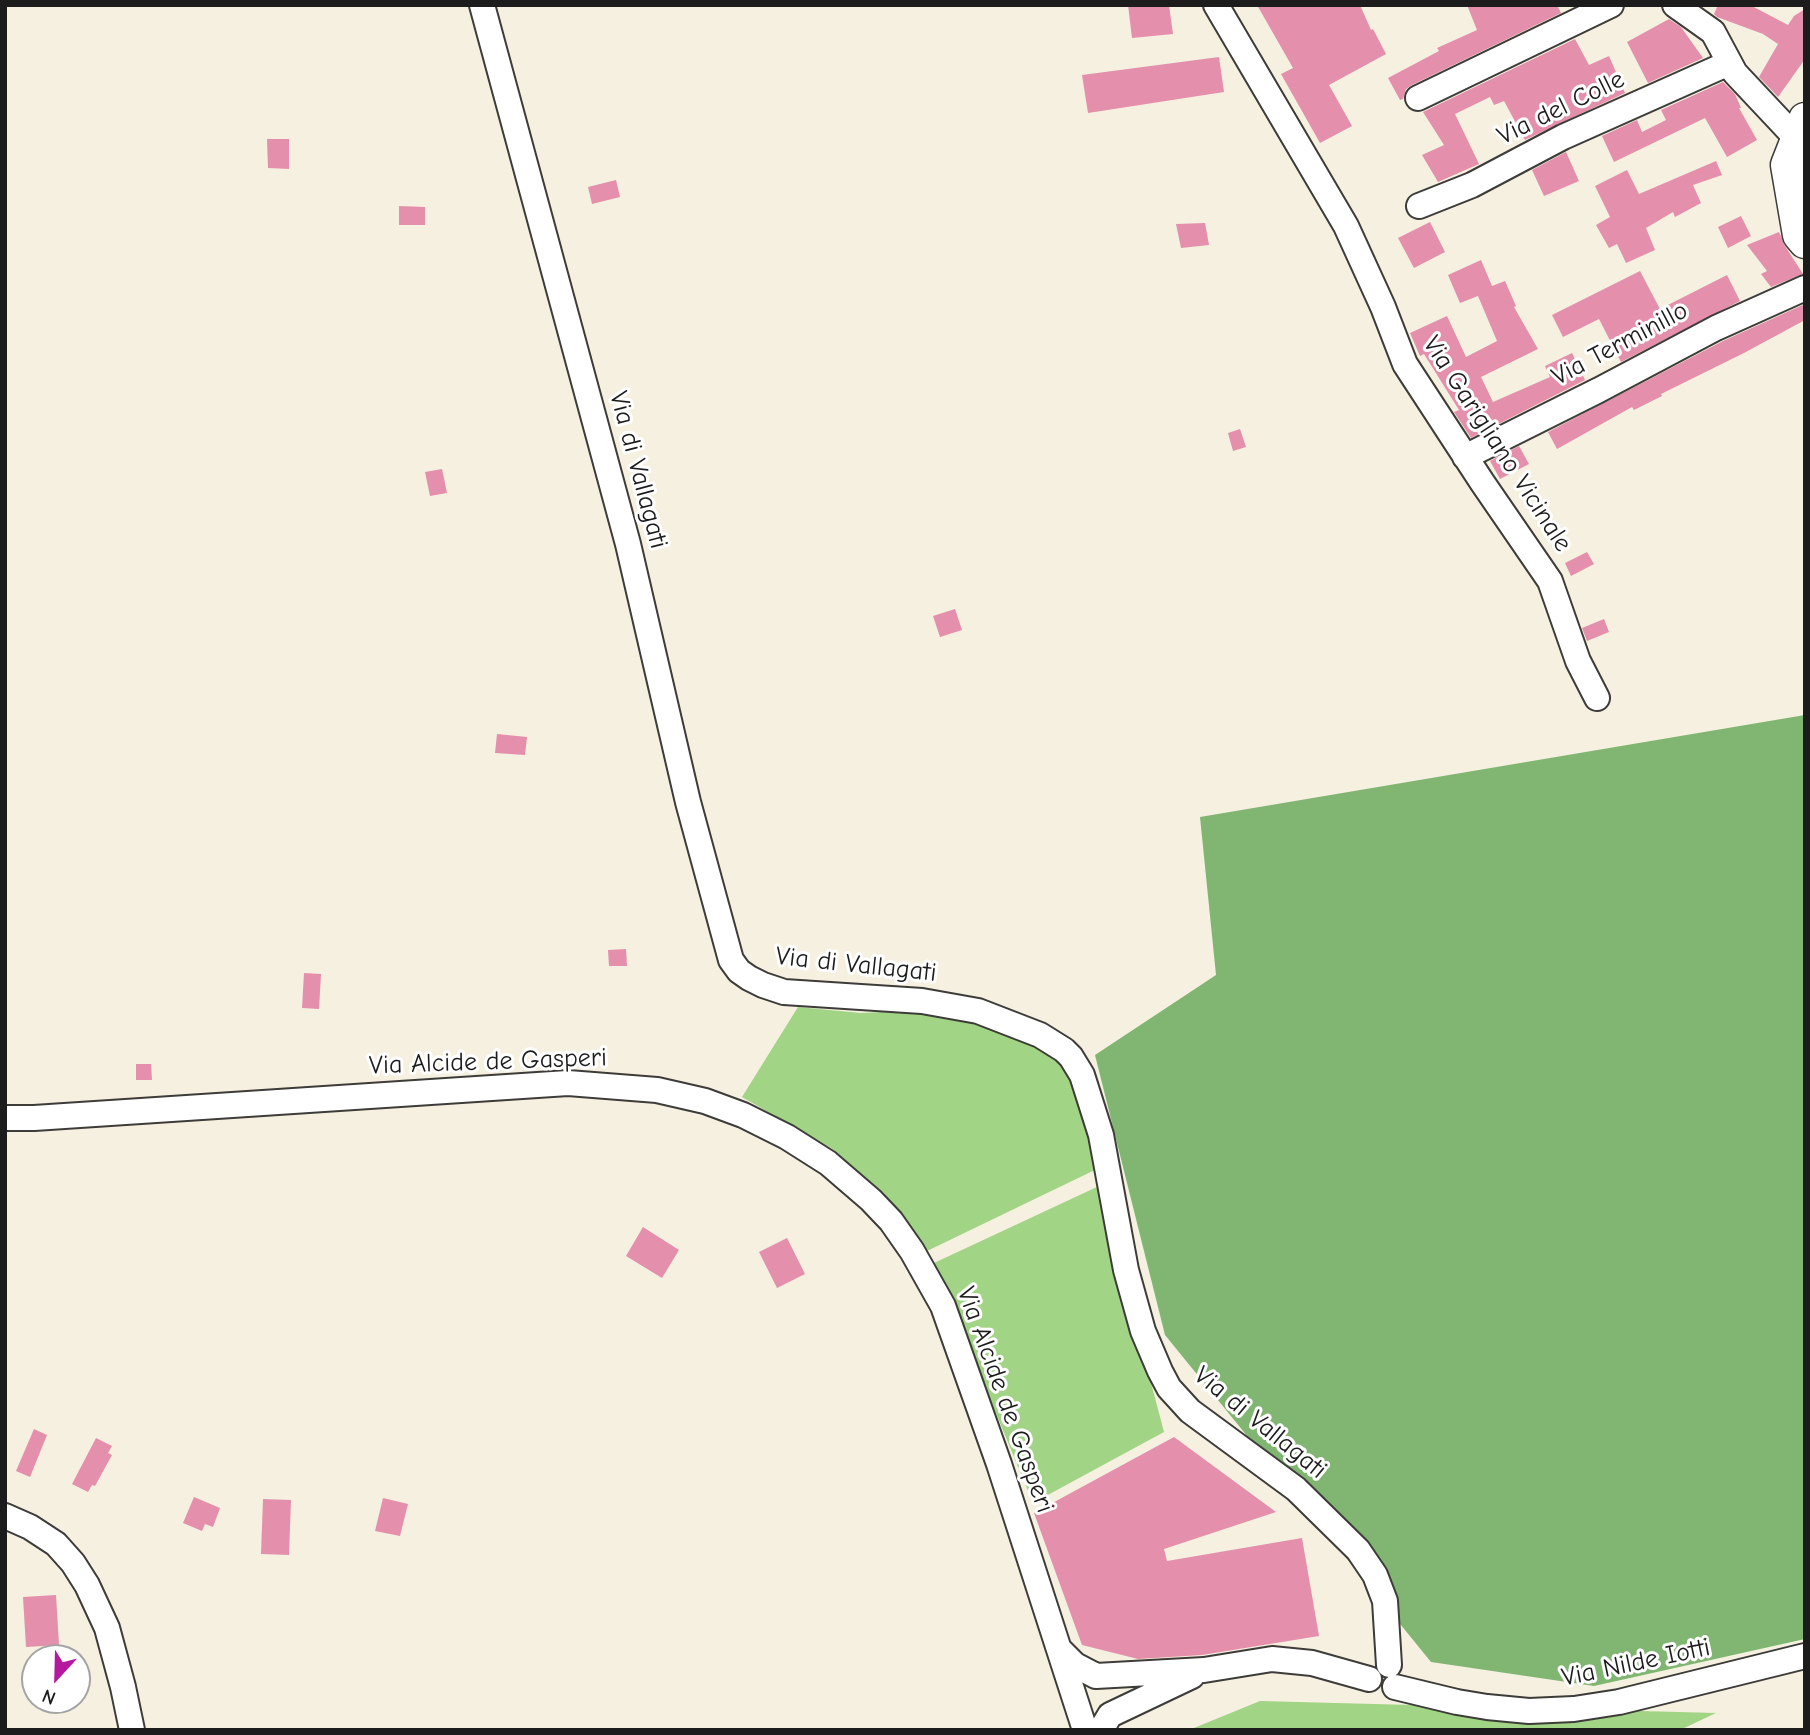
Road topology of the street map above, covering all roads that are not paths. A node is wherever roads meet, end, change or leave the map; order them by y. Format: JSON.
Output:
{"nodes":[{"id":1,"x":482,"y":5,"type":"edge"},
{"id":2,"x":1216,"y":5,"type":"edge"},
{"id":3,"x":1611,"y":5,"type":"edge"},
{"id":4,"x":1675,"y":5,"type":"edge"},
{"id":5,"x":1729,"y":62,"type":"junction"},
{"id":6,"x":1418,"y":98,"type":"dead end"},
{"id":7,"x":1801,"y":129,"type":"edge"},
{"id":8,"x":1419,"y":206,"type":"dead end"},
{"id":9,"x":1805,"y":242,"type":"edge"},
{"id":10,"x":1805,"y":288,"type":"edge"},
{"id":11,"x":1465,"y":457,"type":"junction"},
{"id":12,"x":1597,"y":698,"type":"dead end"},
{"id":13,"x":5,"y":1118,"type":"edge"},
{"id":14,"x":5,"y":1516,"type":"edge"},
{"id":15,"x":1060,"y":1650,"type":"junction"},
{"id":16,"x":1805,"y":1656,"type":"edge"},
{"id":17,"x":1204,"y":1670,"type":"junction"},
{"id":18,"x":1096,"y":1676,"type":"junction"},
{"id":19,"x":1384,"y":1677,"type":"junction"},
{"id":20,"x":1077,"y":1704,"type":"junction"},
{"id":21,"x":1106,"y":1723,"type":"edge"},
{"id":22,"x":132,"y":1730,"type":"edge"},
{"id":23,"x":1085,"y":1730,"type":"edge"}],
"edges":[{"from":1,"to":19,"type":"street","name":"Via di Vallagati"},
{"from":2,"to":11,"type":"street","name":"Via Garigliano Vicinale"},
{"from":3,"to":6,"type":"street"},
{"from":4,"to":5,"type":"street"},
{"from":5,"to":7,"type":"street"},
{"from":5,"to":8,"type":"street","name":"Via del Colle"},
{"from":7,"to":9,"type":"main road"},
{"from":10,"to":11,"type":"street","name":"Via Terminillo"},
{"from":11,"to":12,"type":"street","name":"Via Garigliano Vicinale"},
{"from":13,"to":15,"type":"street","name":"Via Alcide de Gasperi"},
{"from":14,"to":22,"type":"street"},
{"from":15,"to":18,"type":"street"},
{"from":15,"to":20,"type":"street","name":"Via Alcide de Gasperi"},
{"from":16,"to":19,"type":"street","name":"Via Nilde Iotti"},
{"from":17,"to":18,"type":"street"},
{"from":17,"to":19,"type":"street","name":"Via Nilde Iotti"},
{"from":17,"to":21,"type":"street"},
{"from":18,"to":20,"type":"street"},
{"from":20,"to":21,"type":"street"},
{"from":20,"to":23,"type":"street","name":"Via Alcide de Gasperi"}]}
